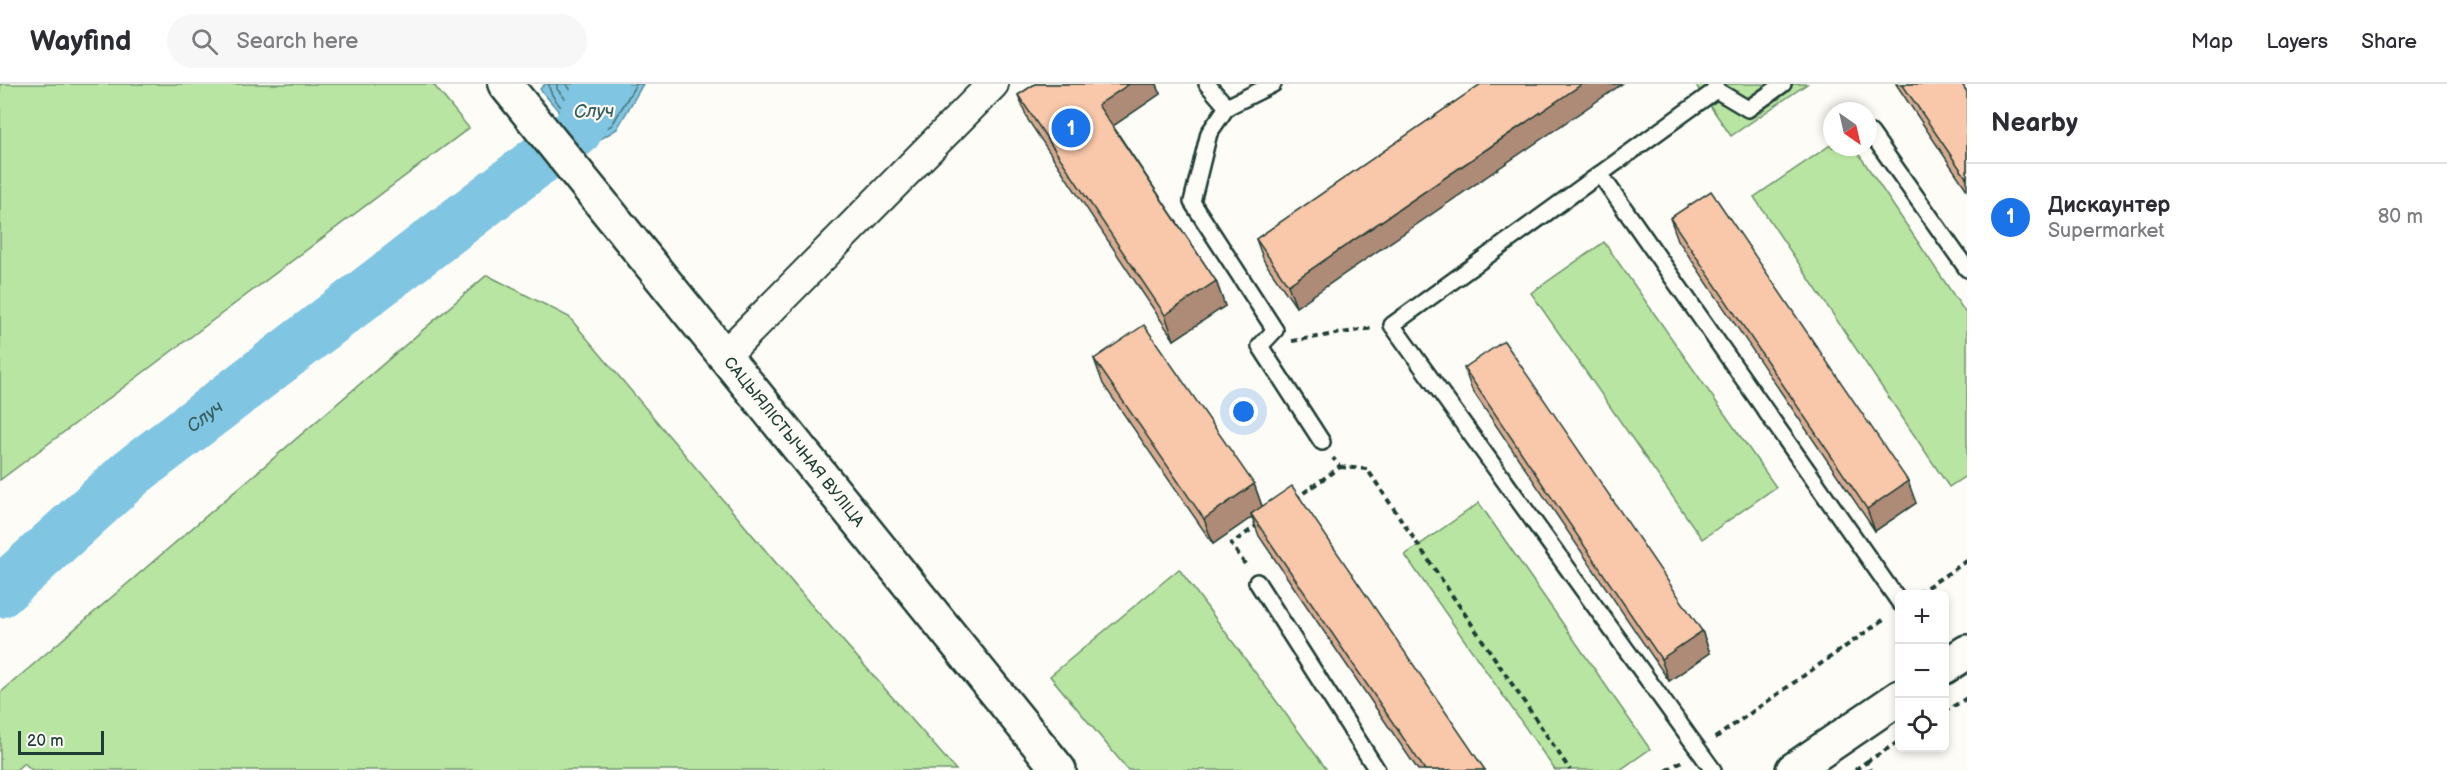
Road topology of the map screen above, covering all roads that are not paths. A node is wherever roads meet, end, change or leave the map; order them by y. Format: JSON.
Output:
{"nodes":[{"id":1,"x":505,"y":84,"type":"edge"},
{"id":2,"x":993,"y":84,"type":"edge"},
{"id":3,"x":1207,"y":84,"type":"edge"},
{"id":4,"x":1272,"y":84,"type":"edge"},
{"id":5,"x":1783,"y":84,"type":"edge"},
{"id":6,"x":1715,"y":87,"type":"edge"},
{"id":7,"x":1227,"y":107,"type":"junction"},
{"id":8,"x":1877,"y":141,"type":"edge"},
{"id":9,"x":1600,"y":174,"type":"junction"},
{"id":10,"x":1967,"y":268,"type":"edge"},
{"id":11,"x":724,"y":356,"type":"junction"},
{"id":12,"x":1322,"y":442,"type":"road end"},
{"id":13,"x":1257,"y":582,"type":"road end"},
{"id":14,"x":1895,"y":609,"type":"edge"},
{"id":15,"x":1967,"y":652,"type":"edge"},
{"id":16,"x":1949,"y":664,"type":"edge"},
{"id":17,"x":1898,"y":698,"type":"edge"},
{"id":18,"x":1059,"y":770,"type":"edge"},
{"id":19,"x":1377,"y":770,"type":"edge"},
{"id":20,"x":1713,"y":770,"type":"edge"},
{"id":21,"x":1793,"y":770,"type":"edge"}],
"edges":[{"from":1,"to":11,"type":"main road"},
{"from":2,"to":11,"type":"street","name":"САЦЫЯЛІСТЫЧНАЯ ВУЛІЦА"},
{"from":3,"to":7,"type":"lane"},
{"from":4,"to":7,"type":"lane"},
{"from":5,"to":6,"type":"lane"},
{"from":6,"to":9,"type":"lane"},
{"from":7,"to":12,"type":"lane"},
{"from":8,"to":10,"type":"lane"},
{"from":9,"to":14,"type":"lane"},
{"from":9,"to":20,"type":"lane"},
{"from":11,"to":18,"type":"main road","name":"САЦЫЯЛІСТЫЧНАЯ ВУЛІЦА"},
{"from":13,"to":19,"type":"lane"},
{"from":15,"to":16,"type":"main road"},
{"from":17,"to":21,"type":"main road"}]}
